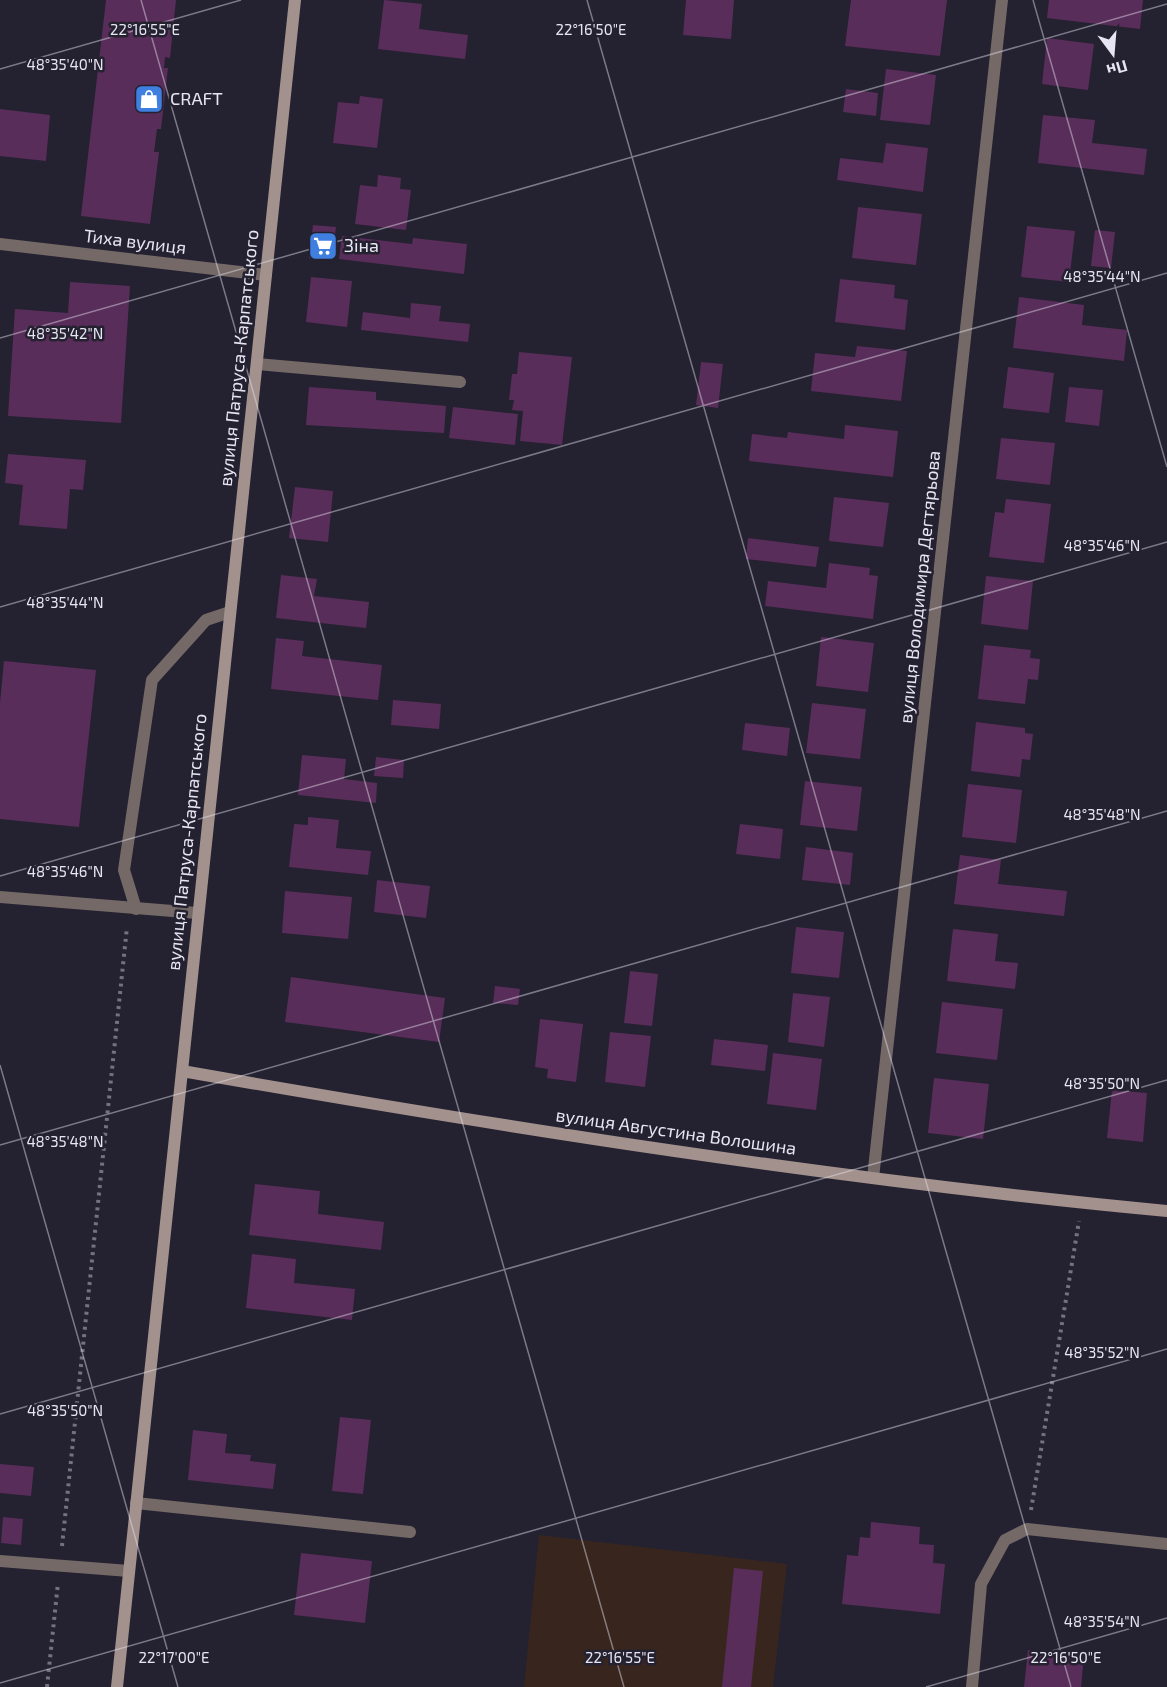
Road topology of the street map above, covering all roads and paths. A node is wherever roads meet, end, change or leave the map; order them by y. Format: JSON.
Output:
{"nodes":[{"id":1,"x":295,"y":0,"type":"edge"},
{"id":2,"x":1002,"y":0,"type":"edge"},
{"id":3,"x":0,"y":244,"type":"edge"},
{"id":4,"x":266,"y":276,"type":"junction"},
{"id":5,"x":257,"y":364,"type":"junction"},
{"id":6,"x":460,"y":382,"type":"dead end"},
{"id":7,"x":230,"y":612,"type":"junction"},
{"id":8,"x":0,"y":897,"type":"edge"},
{"id":9,"x":133,"y":909,"type":"junction"},
{"id":10,"x":197,"y":913,"type":"junction"},
{"id":11,"x":182,"y":1071,"type":"junction"},
{"id":12,"x":873,"y":1178,"type":"junction"},
{"id":13,"x":1081,"y":1203,"type":"junction"},
{"id":14,"x":1167,"y":1210,"type":"edge"},
{"id":15,"x":136,"y":1503,"type":"junction"},
{"id":16,"x":1027,"y":1529,"type":"junction"},
{"id":17,"x":410,"y":1532,"type":"dead end"},
{"id":18,"x":1167,"y":1544,"type":"edge"},
{"id":19,"x":0,"y":1561,"type":"edge"},
{"id":20,"x":60,"y":1565,"type":"junction"},
{"id":21,"x":129,"y":1571,"type":"junction"},
{"id":22,"x":47,"y":1687,"type":"edge"},
{"id":23,"x":117,"y":1687,"type":"edge"},
{"id":24,"x":972,"y":1687,"type":"edge"}],
"edges":[{"from":1,"to":4,"type":"main road","name":"вулиця Патруса-Карпатського"},
{"from":2,"to":12,"type":"street","name":"вулиця Володимира Дегтярьова"},
{"from":3,"to":4,"type":"street","name":"Тиха вулиця"},
{"from":4,"to":5,"type":"main road","name":"вулиця Патруса-Карпатського"},
{"from":5,"to":6,"type":"street"},
{"from":5,"to":7,"type":"main road","name":"вулиця Патруса-Карпатського"},
{"from":7,"to":9,"type":"street"},
{"from":7,"to":10,"type":"main road","name":"вулиця Патруса-Карпатського"},
{"from":8,"to":9,"type":"street"},
{"from":9,"to":10,"type":"street"},
{"from":9,"to":20,"type":"path"},
{"from":10,"to":11,"type":"main road","name":"вулиця Патруса-Карпатського"},
{"from":11,"to":12,"type":"main road","name":"вулиця Августина Волошина"},
{"from":11,"to":15,"type":"main road","name":"вулиця Патруса-Карпатського"},
{"from":12,"to":13,"type":"main road","name":"вулиця Августина Волошина"},
{"from":13,"to":14,"type":"main road","name":"вулиця Августина Волошина"},
{"from":13,"to":16,"type":"path"},
{"from":15,"to":17,"type":"street"},
{"from":15,"to":21,"type":"main road","name":"вулиця Патруса-Карпатського"},
{"from":16,"to":18,"type":"street"},
{"from":16,"to":24,"type":"street"},
{"from":19,"to":20,"type":"street"},
{"from":20,"to":21,"type":"street"},
{"from":20,"to":22,"type":"path"},
{"from":21,"to":23,"type":"main road","name":"вулиця Патруса-Карпатського"}]}
